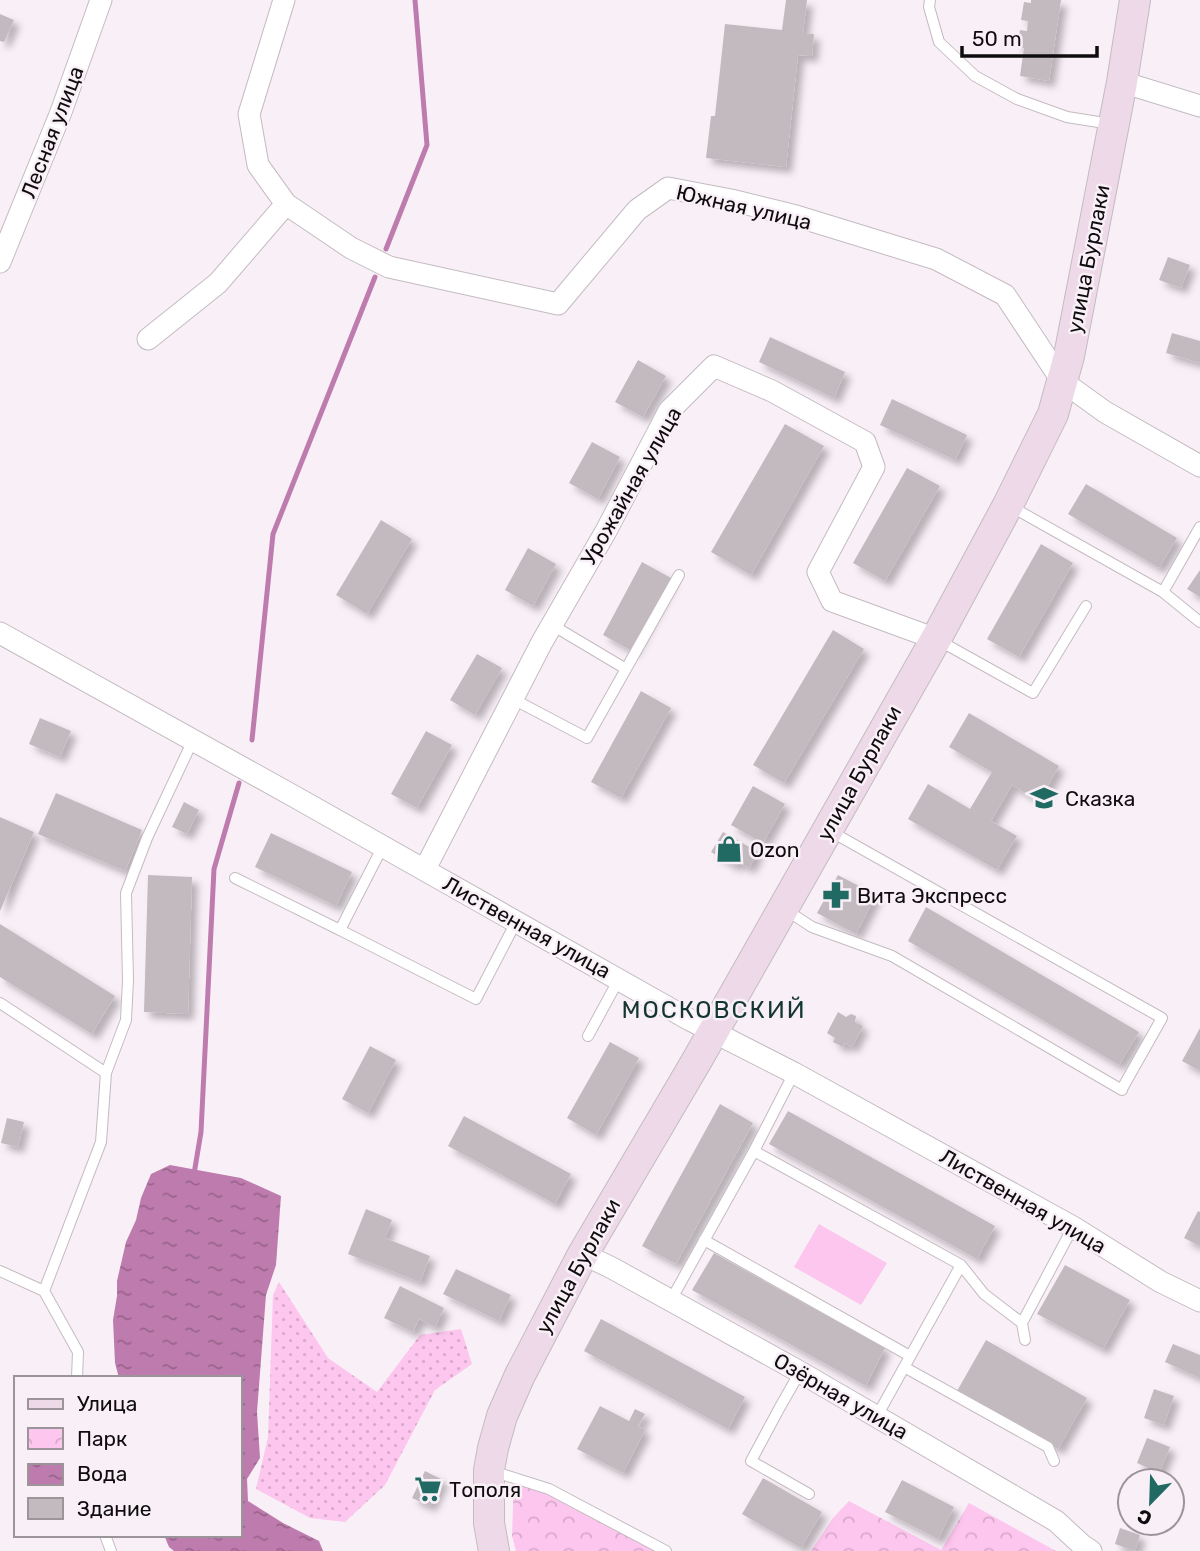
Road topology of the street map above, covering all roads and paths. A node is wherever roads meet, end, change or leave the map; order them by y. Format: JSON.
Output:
{"nodes":[{"id":1,"x":101,"y":0,"type":"edge"},
{"id":2,"x":284,"y":0,"type":"edge"},
{"id":3,"x":930,"y":0,"type":"edge"},
{"id":4,"x":1135,"y":0,"type":"edge"},
{"id":5,"x":1122,"y":82,"type":"junction"},
{"id":6,"x":1200,"y":106,"type":"edge"},
{"id":7,"x":1114,"y":125,"type":"junction"},
{"id":8,"x":286,"y":204,"type":"junction"},
{"id":9,"x":0,"y":262,"type":"edge"},
{"id":10,"x":148,"y":339,"type":"dead end"},
{"id":11,"x":1062,"y":381,"type":"junction"},
{"id":12,"x":1200,"y":466,"type":"edge"},
{"id":13,"x":1008,"y":505,"type":"junction"},
{"id":14,"x":1200,"y":527,"type":"edge"},
{"id":15,"x":679,"y":575,"type":"dead end"},
{"id":16,"x":1163,"y":592,"type":"junction"},
{"id":17,"x":1086,"y":607,"type":"dead end"},
{"id":18,"x":1200,"y":622,"type":"edge"},
{"id":19,"x":552,"y":625,"type":"junction"},
{"id":20,"x":0,"y":633,"type":"edge"},
{"id":21,"x":936,"y":639,"type":"junction"},
{"id":22,"x":626,"y":669,"type":"junction"},
{"id":23,"x":513,"y":699,"type":"junction"},
{"id":24,"x":193,"y":740,"type":"junction"},
{"id":25,"x":828,"y":829,"type":"junction"},
{"id":26,"x":383,"y":846,"type":"junction"},
{"id":27,"x":425,"y":869,"type":"junction"},
{"id":28,"x":235,"y":878,"type":"dead end"},
{"id":29,"x":782,"y":908,"type":"junction"},
{"id":30,"x":516,"y":922,"type":"junction"},
{"id":31,"x":340,"y":930,"type":"junction"},
{"id":32,"x":619,"y":979,"type":"junction"},
{"id":33,"x":0,"y":1003,"type":"edge"},
{"id":34,"x":713,"y":1031,"type":"junction"},
{"id":35,"x":589,"y":1036,"type":"dead end"},
{"id":36,"x":106,"y":1073,"type":"junction"},
{"id":37,"x":794,"y":1073,"type":"junction"},
{"id":38,"x":754,"y":1152,"type":"junction"},
{"id":39,"x":1073,"y":1227,"type":"junction"},
{"id":40,"x":705,"y":1240,"type":"junction"},
{"id":41,"x":583,"y":1254,"type":"junction"},
{"id":42,"x":961,"y":1265,"type":"junction"},
{"id":43,"x":0,"y":1271,"type":"edge"},
{"id":44,"x":44,"y":1291,"type":"junction"},
{"id":45,"x":671,"y":1300,"type":"junction"},
{"id":46,"x":1200,"y":1301,"type":"edge"},
{"id":47,"x":1022,"y":1323,"type":"junction"},
{"id":48,"x":1025,"y":1340,"type":"dead end"},
{"id":49,"x":910,"y":1356,"type":"junction"},
{"id":50,"x":904,"y":1367,"type":"junction"},
{"id":51,"x":800,"y":1372,"type":"junction"},
{"id":52,"x":77,"y":1376,"type":"edge"},
{"id":53,"x":877,"y":1416,"type":"junction"},
{"id":54,"x":1054,"y":1461,"type":"dead end"},
{"id":55,"x":489,"y":1470,"type":"junction"},
{"id":56,"x":809,"y":1494,"type":"dead end"},
{"id":57,"x":494,"y":1551,"type":"edge"},
{"id":58,"x":666,"y":1551,"type":"edge"},
{"id":59,"x":1091,"y":1551,"type":"edge"}],
"edges":[{"from":1,"to":9,"type":"street","name":"Лесная улица"},
{"from":2,"to":8,"type":"street","name":"Южная улица"},
{"from":3,"to":7,"type":"lane"},
{"from":4,"to":5,"type":"street","name":"улица Бурлаки"},
{"from":5,"to":6,"type":"street"},
{"from":5,"to":7,"type":"street","name":"улица Бурлаки"},
{"from":7,"to":11,"type":"street","name":"улица Бурлаки"},
{"from":8,"to":10,"type":"street"},
{"from":8,"to":11,"type":"street","name":"Южная улица"},
{"from":11,"to":12,"type":"street","name":"Южная улица"},
{"from":11,"to":13,"type":"street","name":"улица Бурлаки"},
{"from":13,"to":16,"type":"lane"},
{"from":13,"to":21,"type":"street","name":"улица Бурлаки"},
{"from":14,"to":16,"type":"lane"},
{"from":15,"to":22,"type":"lane"},
{"from":16,"to":18,"type":"lane"},
{"from":17,"to":21,"type":"lane"},
{"from":19,"to":21,"type":"street","name":"Урожайная улица"},
{"from":19,"to":22,"type":"lane"},
{"from":19,"to":23,"type":"street","name":"Урожайная улица"},
{"from":20,"to":24,"type":"street","name":"Лиственная улица"},
{"from":21,"to":25,"type":"street","name":"улица Бурлаки"},
{"from":22,"to":23,"type":"lane"},
{"from":23,"to":27,"type":"street","name":"Урожайная улица"},
{"from":24,"to":26,"type":"street","name":"Лиственная улица"},
{"from":24,"to":36,"type":"lane"},
{"from":25,"to":29,"type":"street","name":"улица Бурлаки"},
{"from":25,"to":29,"type":"lane"},
{"from":26,"to":27,"type":"street","name":"Лиственная улица"},
{"from":26,"to":31,"type":"lane"},
{"from":27,"to":30,"type":"street","name":"Лиственная улица"},
{"from":28,"to":31,"type":"lane"},
{"from":29,"to":34,"type":"street","name":"улица Бурлаки"},
{"from":30,"to":31,"type":"lane"},
{"from":30,"to":32,"type":"street","name":"Лиственная улица"},
{"from":32,"to":34,"type":"street","name":"Лиственная улица"},
{"from":32,"to":35,"type":"lane"},
{"from":33,"to":36,"type":"lane"},
{"from":34,"to":37,"type":"street","name":"Лиственная улица"},
{"from":34,"to":41,"type":"street","name":"улица Бурлаки"},
{"from":36,"to":44,"type":"lane"},
{"from":37,"to":38,"type":"lane"},
{"from":37,"to":39,"type":"street","name":"Лиственная улица"},
{"from":38,"to":40,"type":"lane"},
{"from":38,"to":42,"type":"lane"},
{"from":39,"to":46,"type":"street","name":"Лиственная улица"},
{"from":39,"to":47,"type":"lane"},
{"from":40,"to":45,"type":"lane"},
{"from":40,"to":49,"type":"lane"},
{"from":41,"to":45,"type":"street","name":"Озёрная улица"},
{"from":41,"to":55,"type":"street","name":"улица Бурлаки"},
{"from":42,"to":47,"type":"lane"},
{"from":42,"to":49,"type":"lane"},
{"from":43,"to":44,"type":"lane"},
{"from":44,"to":52,"type":"lane"},
{"from":45,"to":51,"type":"street","name":"Озёрная улица"},
{"from":47,"to":48,"type":"lane"},
{"from":49,"to":50,"type":"lane"},
{"from":50,"to":53,"type":"lane"},
{"from":50,"to":54,"type":"lane"},
{"from":51,"to":53,"type":"street","name":"Озёрная улица"},
{"from":51,"to":56,"type":"lane"},
{"from":53,"to":59,"type":"street","name":"Озёрная улица"},
{"from":55,"to":57,"type":"street","name":"улица Бурлаки"},
{"from":55,"to":58,"type":"lane"}]}
